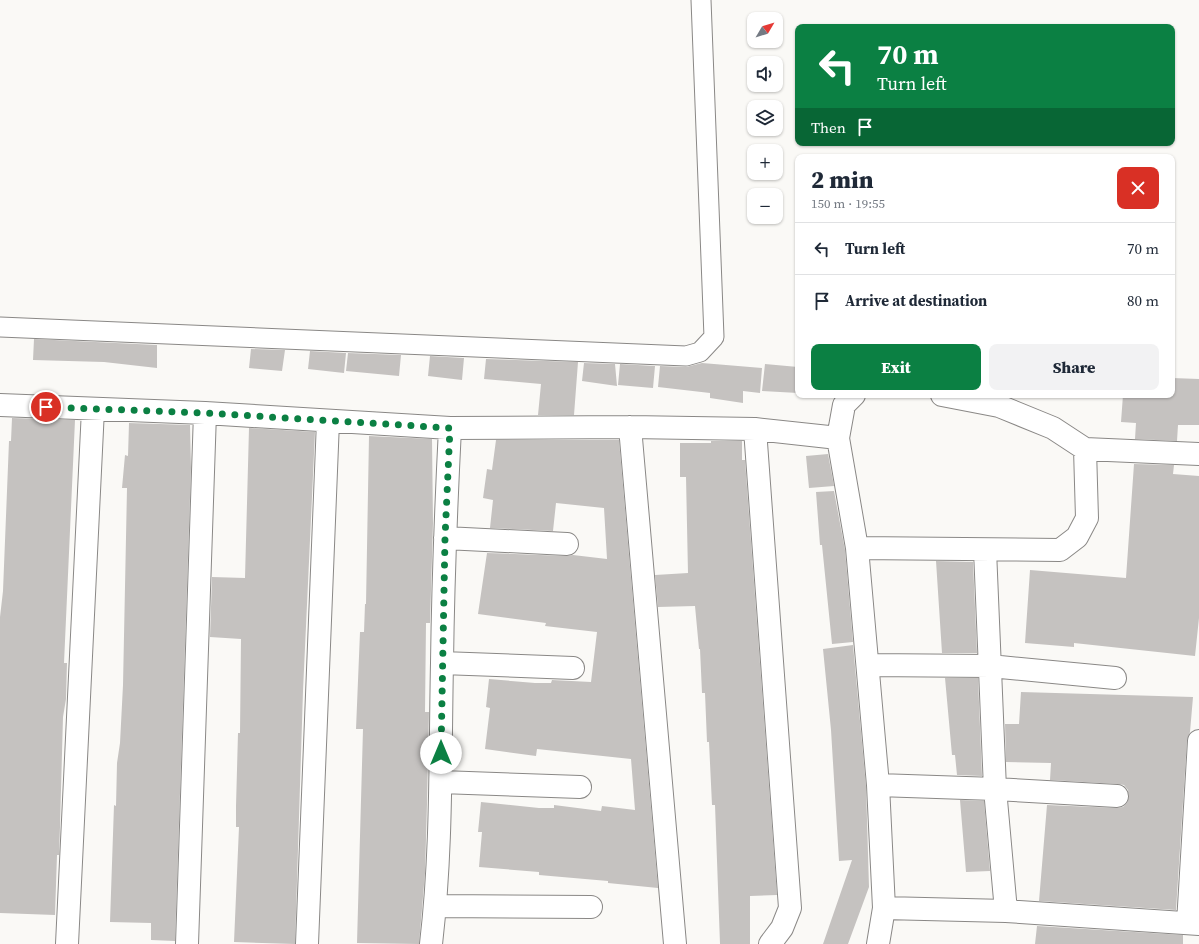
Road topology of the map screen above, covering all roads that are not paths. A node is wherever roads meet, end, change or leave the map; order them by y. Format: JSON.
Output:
{"nodes":[{"id":1,"x":701,"y":0,"type":"edge"},
{"id":2,"x":0,"y":327,"type":"edge"},
{"id":3,"x":851,"y":398,"type":"edge"},
{"id":4,"x":958,"y":398,"type":"edge"},
{"id":5,"x":0,"y":405,"type":"edge"},
{"id":6,"x":93,"y":409,"type":"junction"},
{"id":7,"x":205,"y":413,"type":"junction"},
{"id":8,"x":328,"y":421,"type":"junction"},
{"id":9,"x":630,"y":427,"type":"junction"},
{"id":10,"x":450,"y":428,"type":"junction"},
{"id":11,"x":755,"y":430,"type":"junction"},
{"id":12,"x":838,"y":438,"type":"junction"},
{"id":13,"x":1085,"y":450,"type":"junction"},
{"id":14,"x":1199,"y":454,"type":"edge"},
{"id":15,"x":445,"y":538,"type":"junction"},
{"id":16,"x":567,"y":544,"type":"dead end"},
{"id":17,"x":857,"y":548,"type":"junction"},
{"id":18,"x":985,"y":550,"type":"junction"},
{"id":19,"x":442,"y":663,"type":"junction"},
{"id":20,"x":868,"y":665,"type":"junction"},
{"id":21,"x":990,"y":666,"type":"junction"},
{"id":22,"x":573,"y":668,"type":"dead end"},
{"id":23,"x":1115,"y":678,"type":"dead end"},
{"id":24,"x":1199,"y":741,"type":"edge"},
{"id":25,"x":441,"y":782,"type":"junction"},
{"id":26,"x":878,"y":785,"type":"junction"},
{"id":27,"x":580,"y":787,"type":"dead end"},
{"id":28,"x":995,"y":789,"type":"junction"},
{"id":29,"x":1117,"y":796,"type":"dead end"},
{"id":30,"x":435,"y":906,"type":"junction"},
{"id":31,"x":591,"y":907,"type":"dead end"},
{"id":32,"x":884,"y":908,"type":"junction"},
{"id":33,"x":1006,"y":911,"type":"junction"},
{"id":34,"x":1193,"y":924,"type":"edge"},
{"id":35,"x":67,"y":944,"type":"edge"},
{"id":36,"x":186,"y":944,"type":"edge"},
{"id":37,"x":307,"y":944,"type":"edge"},
{"id":38,"x":431,"y":944,"type":"edge"},
{"id":39,"x":675,"y":944,"type":"edge"},
{"id":40,"x":770,"y":944,"type":"edge"},
{"id":41,"x":878,"y":944,"type":"edge"}],
"edges":[{"from":1,"to":2,"type":"lane"},
{"from":3,"to":12,"type":"street"},
{"from":4,"to":13,"type":"street"},
{"from":5,"to":6,"type":"street"},
{"from":6,"to":7,"type":"street"},
{"from":6,"to":35,"type":"street"},
{"from":7,"to":8,"type":"street"},
{"from":7,"to":36,"type":"street"},
{"from":8,"to":10,"type":"street"},
{"from":8,"to":37,"type":"street"},
{"from":9,"to":10,"type":"street"},
{"from":9,"to":11,"type":"street"},
{"from":9,"to":39,"type":"street"},
{"from":10,"to":15,"type":"street"},
{"from":11,"to":12,"type":"street"},
{"from":11,"to":40,"type":"street"},
{"from":12,"to":17,"type":"street"},
{"from":13,"to":14,"type":"street"},
{"from":13,"to":18,"type":"street"},
{"from":15,"to":16,"type":"street"},
{"from":15,"to":19,"type":"street"},
{"from":17,"to":18,"type":"street"},
{"from":17,"to":20,"type":"street"},
{"from":18,"to":21,"type":"street"},
{"from":19,"to":22,"type":"street"},
{"from":19,"to":25,"type":"street"},
{"from":20,"to":21,"type":"street"},
{"from":20,"to":26,"type":"street"},
{"from":21,"to":23,"type":"street"},
{"from":21,"to":28,"type":"street"},
{"from":24,"to":34,"type":"street"},
{"from":25,"to":27,"type":"street"},
{"from":25,"to":30,"type":"street"},
{"from":26,"to":28,"type":"street"},
{"from":26,"to":32,"type":"street"},
{"from":28,"to":29,"type":"street"},
{"from":28,"to":33,"type":"street"},
{"from":30,"to":31,"type":"street"},
{"from":30,"to":38,"type":"street"},
{"from":32,"to":33,"type":"street"},
{"from":32,"to":41,"type":"street"},
{"from":33,"to":34,"type":"street"}]}
